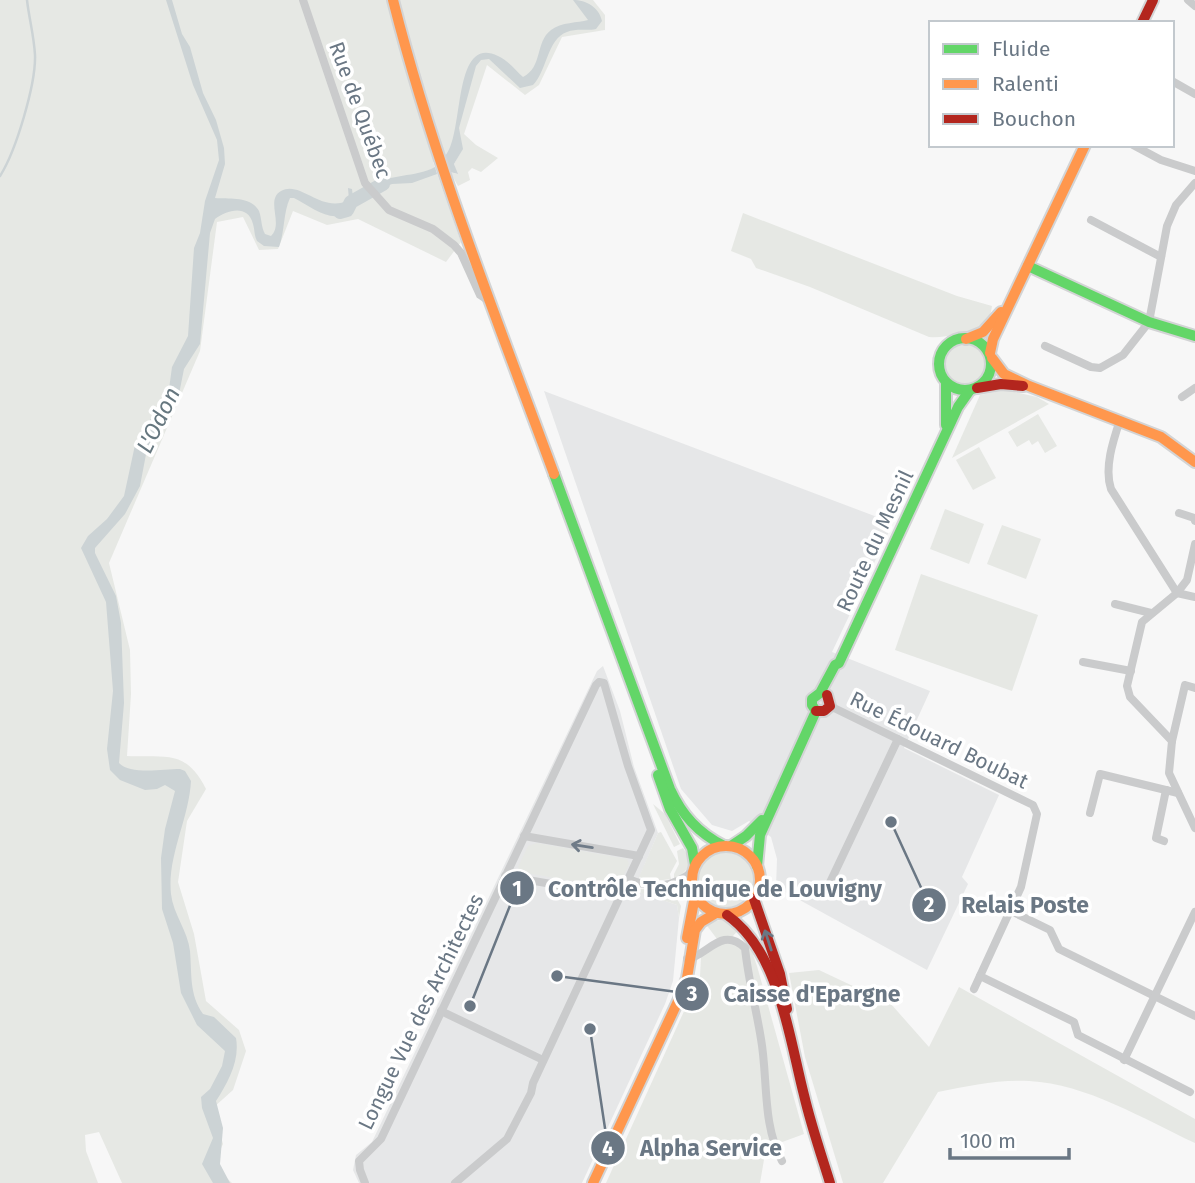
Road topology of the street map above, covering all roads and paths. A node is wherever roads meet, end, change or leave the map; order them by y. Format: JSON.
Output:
{"nodes":[{"id":1,"x":303,"y":0,"type":"edge"},
{"id":2,"x":393,"y":0,"type":"edge"},
{"id":3,"x":1153,"y":0,"type":"edge"},
{"id":4,"x":1188,"y":0,"type":"edge"},
{"id":5,"x":1195,"y":5,"type":"edge"},
{"id":6,"x":1143,"y":21,"type":"edge"},
{"id":7,"x":1174,"y":82,"type":"edge"},
{"id":8,"x":1195,"y":94,"type":"edge"},
{"id":9,"x":1083,"y":147,"type":"edge"},
{"id":10,"x":1137,"y":147,"type":"edge"},
{"id":11,"x":1195,"y":171,"type":"edge"},
{"id":12,"x":1195,"y":183,"type":"edge"},
{"id":13,"x":1091,"y":220,"type":"dead end"},
{"id":14,"x":1161,"y":257,"type":"junction"},
{"id":15,"x":1028,"y":266,"type":"junction"},
{"id":16,"x":1012,"y":299,"type":"junction"},
{"id":17,"x":489,"y":301,"type":"junction"},
{"id":18,"x":1149,"y":322,"type":"junction"},
{"id":19,"x":1195,"y":336,"type":"edge"},
{"id":20,"x":966,"y":338,"type":"junction"},
{"id":21,"x":1045,"y":346,"type":"dead end"},
{"id":22,"x":991,"y":355,"type":"junction"},
{"id":23,"x":946,"y":384,"type":"junction"},
{"id":24,"x":1029,"y":386,"type":"junction"},
{"id":25,"x":1195,"y":388,"type":"edge"},
{"id":26,"x":974,"y":389,"type":"junction"},
{"id":27,"x":1182,"y":397,"type":"dead end"},
{"id":28,"x":1120,"y":423,"type":"junction"},
{"id":29,"x":946,"y":435,"type":"junction"},
{"id":30,"x":1195,"y":462,"type":"edge"},
{"id":31,"x":1179,"y":513,"type":"dead end"},
{"id":32,"x":1195,"y":521,"type":"edge"},
{"id":33,"x":1195,"y":544,"type":"edge"},
{"id":34,"x":1177,"y":593,"type":"junction"},
{"id":35,"x":1195,"y":597,"type":"edge"},
{"id":36,"x":1115,"y":604,"type":"dead end"},
{"id":37,"x":1152,"y":613,"type":"junction"},
{"id":38,"x":1083,"y":662,"type":"dead end"},
{"id":39,"x":1130,"y":671,"type":"junction"},
{"id":40,"x":1195,"y":688,"type":"edge"},
{"id":41,"x":826,"y":698,"type":"junction"},
{"id":42,"x":816,"y":711,"type":"junction"},
{"id":43,"x":642,"y":715,"type":"junction"},
{"id":44,"x":898,"y":739,"type":"junction"},
{"id":45,"x":1172,"y":741,"type":"junction"},
{"id":46,"x":1166,"y":790,"type":"junction"},
{"id":47,"x":778,"y":793,"type":"junction"},
{"id":48,"x":1178,"y":793,"type":"junction"},
{"id":49,"x":1090,"y":813,"type":"dead end"},
{"id":50,"x":1195,"y":828,"type":"edge"},
{"id":51,"x":524,"y":836,"type":"junction"},
{"id":52,"x":1164,"y":841,"type":"dead end"},
{"id":53,"x":727,"y":846,"type":"junction"},
{"id":54,"x":639,"y":856,"type":"junction"},
{"id":55,"x":757,"y":866,"type":"junction"},
{"id":56,"x":694,"y":868,"type":"junction"},
{"id":57,"x":505,"y":876,"type":"junction"},
{"id":58,"x":628,"y":879,"type":"junction"},
{"id":59,"x":673,"y":884,"type":"junction"},
{"id":60,"x":825,"y":893,"type":"dead end"},
{"id":61,"x":694,"y":894,"type":"junction"},
{"id":62,"x":621,"y":896,"type":"junction"},
{"id":63,"x":754,"y":899,"type":"junction"},
{"id":64,"x":1011,"y":911,"type":"junction"},
{"id":65,"x":1195,"y":912,"type":"edge"},
{"id":66,"x":722,"y":914,"type":"junction"},
{"id":67,"x":688,"y":959,"type":"junction"},
{"id":68,"x":980,"y":976,"type":"junction"},
{"id":69,"x":974,"y":989,"type":"dead end"},
{"id":70,"x":1154,"y":996,"type":"junction"},
{"id":71,"x":440,"y":1011,"type":"junction"},
{"id":72,"x":1195,"y":1016,"type":"edge"},
{"id":73,"x":788,"y":1029,"type":"junction"},
{"id":74,"x":543,"y":1060,"type":"junction"},
{"id":75,"x":1124,"y":1060,"type":"junction"},
{"id":76,"x":1190,"y":1092,"type":"dead end"},
{"id":77,"x":782,"y":1161,"type":"dead end"},
{"id":78,"x":365,"y":1183,"type":"edge"},
{"id":79,"x":455,"y":1183,"type":"edge"},
{"id":80,"x":593,"y":1183,"type":"edge"},
{"id":81,"x":830,"y":1183,"type":"edge"}],
"edges":[{"from":1,"to":17,"type":"street","name":"Rue de Québec"},
{"from":2,"to":17,"type":"main road"},
{"from":3,"to":6,"type":"main road"},
{"from":4,"to":5,"type":"street"},
{"from":7,"to":8,"type":"street"},
{"from":9,"to":15,"type":"main road"},
{"from":10,"to":11,"type":"street"},
{"from":12,"to":14,"type":"street"},
{"from":13,"to":14,"type":"street"},
{"from":14,"to":18,"type":"street"},
{"from":15,"to":16,"type":"main road"},
{"from":15,"to":18,"type":"main road"},
{"from":16,"to":20,"type":"main road"},
{"from":16,"to":22,"type":"main road"},
{"from":17,"to":43,"type":"main road"},
{"from":18,"to":19,"type":"main road"},
{"from":18,"to":21,"type":"street"},
{"from":20,"to":22,"type":"main road"},
{"from":20,"to":23,"type":"main road"},
{"from":22,"to":24,"type":"main road"},
{"from":22,"to":26,"type":"main road"},
{"from":23,"to":26,"type":"main road"},
{"from":23,"to":29,"type":"main road","name":"Route du Mesnil"},
{"from":24,"to":26,"type":"main road"},
{"from":24,"to":28,"type":"main road"},
{"from":25,"to":27,"type":"street"},
{"from":26,"to":29,"type":"main road","name":"Route du Mesnil"},
{"from":28,"to":30,"type":"main road"},
{"from":28,"to":34,"type":"street"},
{"from":29,"to":41,"type":"main road","name":"Route du Mesnil"},
{"from":31,"to":32,"type":"street"},
{"from":33,"to":34,"type":"street"},
{"from":34,"to":35,"type":"street"},
{"from":34,"to":37,"type":"street"},
{"from":36,"to":37,"type":"street"},
{"from":37,"to":39,"type":"street"},
{"from":38,"to":39,"type":"street"},
{"from":39,"to":45,"type":"street"},
{"from":40,"to":45,"type":"street"},
{"from":41,"to":42,"type":"main road"},
{"from":41,"to":42,"type":"main road","name":"Route du Mesnil"},
{"from":41,"to":44,"type":"street","name":"Rue Édouard Boubat"},
{"from":42,"to":47,"type":"main road"},
{"from":43,"to":53,"type":"main road"},
{"from":43,"to":56,"type":"main road"},
{"from":44,"to":60,"type":"street"},
{"from":44,"to":64,"type":"street","name":"Rue Édouard Boubat"},
{"from":45,"to":48,"type":"street"},
{"from":46,"to":48,"type":"street"},
{"from":46,"to":49,"type":"street"},
{"from":46,"to":52,"type":"street"},
{"from":47,"to":53,"type":"main road"},
{"from":47,"to":55,"type":"main road"},
{"from":48,"to":50,"type":"street"},
{"from":54,"to":51,"type":"street","one_way":true},
{"from":51,"to":54,"type":"street","name":"Longue Vue des Architectes"},
{"from":51,"to":57,"type":"street","name":"Longue Vue des Architectes"},
{"from":53,"to":55,"type":"main road"},
{"from":53,"to":56,"type":"main road"},
{"from":54,"to":58,"type":"street"},
{"from":55,"to":63,"type":"main road"},
{"from":56,"to":59,"type":"street"},
{"from":56,"to":61,"type":"main road"},
{"from":57,"to":62,"type":"street"},
{"from":57,"to":71,"type":"street","name":"Longue Vue des Architectes"},
{"from":58,"to":59,"type":"street"},
{"from":58,"to":62,"type":"street"},
{"from":59,"to":61,"type":"street"},
{"from":61,"to":66,"type":"main road"},
{"from":61,"to":67,"type":"main road"},
{"from":62,"to":74,"type":"street"},
{"from":63,"to":66,"type":"main road"},
{"from":73,"to":63,"type":"main road","one_way":true},
{"from":64,"to":68,"type":"street"},
{"from":64,"to":70,"type":"street"},
{"from":65,"to":70,"type":"street"},
{"from":66,"to":67,"type":"main road"},
{"from":66,"to":73,"type":"main road"},
{"from":67,"to":77,"type":"street"},
{"from":67,"to":80,"type":"main road"},
{"from":68,"to":69,"type":"street"},
{"from":68,"to":75,"type":"street"},
{"from":70,"to":72,"type":"street"},
{"from":70,"to":75,"type":"street"},
{"from":71,"to":74,"type":"street"},
{"from":71,"to":78,"type":"street","name":"Longue Vue des Architectes"},
{"from":73,"to":81,"type":"main road"},
{"from":74,"to":79,"type":"street"},
{"from":75,"to":76,"type":"street"}]}
